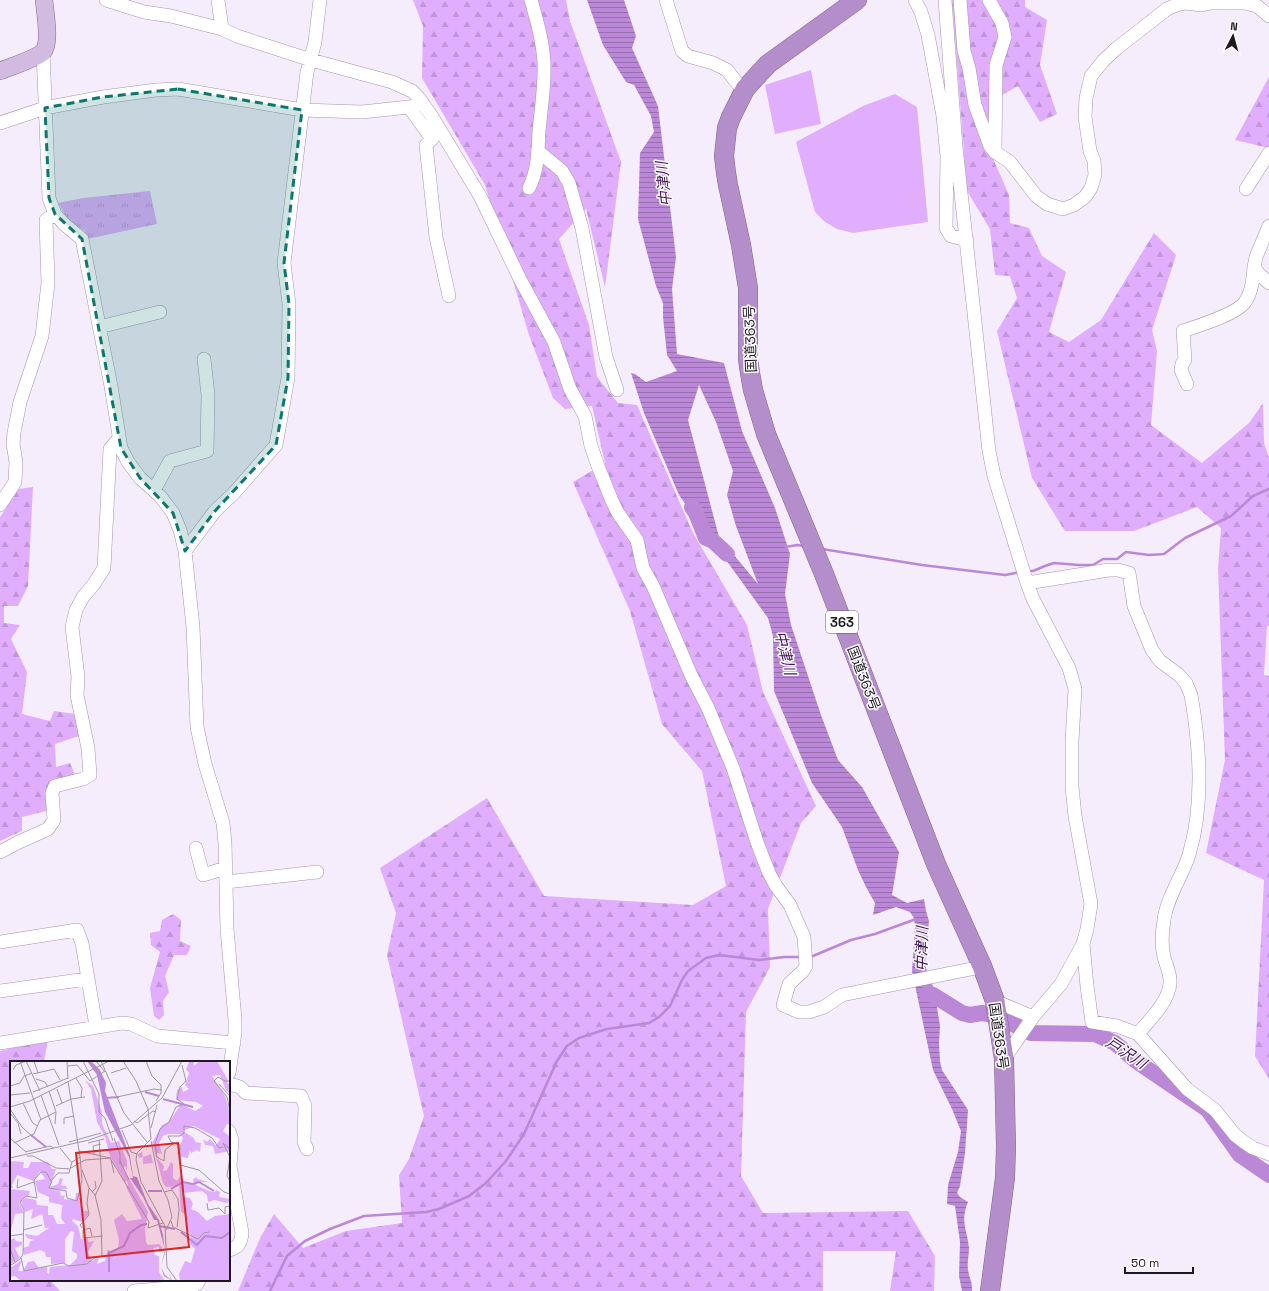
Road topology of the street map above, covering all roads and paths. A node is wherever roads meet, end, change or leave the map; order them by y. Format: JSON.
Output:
{"nodes":[{"id":1,"x":44,"y":0,"type":"edge"},
{"id":2,"x":106,"y":0,"type":"edge"},
{"id":3,"x":218,"y":0,"type":"edge"},
{"id":4,"x":320,"y":0,"type":"edge"},
{"id":5,"x":531,"y":0,"type":"edge"},
{"id":6,"x":666,"y":0,"type":"edge"},
{"id":7,"x":857,"y":0,"type":"edge"},
{"id":8,"x":915,"y":0,"type":"edge"},
{"id":9,"x":945,"y":0,"type":"edge"},
{"id":10,"x":960,"y":0,"type":"edge"},
{"id":11,"x":989,"y":0,"type":"edge"},
{"id":12,"x":1209,"y":2,"type":"edge"},
{"id":13,"x":1269,"y":16,"type":"edge"},
{"id":14,"x":222,"y":29,"type":"junction"},
{"id":15,"x":43,"y":51,"type":"junction"},
{"id":16,"x":311,"y":60,"type":"junction"},
{"id":17,"x":0,"y":71,"type":"edge"},
{"id":18,"x":745,"y":89,"type":"junction"},
{"id":19,"x":422,"y":102,"type":"junction"},
{"id":20,"x":409,"y":107,"type":"junction"},
{"id":21,"x":45,"y":108,"type":"junction"},
{"id":22,"x":302,"y":110,"type":"junction"},
{"id":23,"x":0,"y":123,"type":"edge"},
{"id":24,"x":538,"y":151,"type":"junction"},
{"id":25,"x":995,"y":152,"type":"junction"},
{"id":26,"x":1269,"y":153,"type":"edge"},
{"id":27,"x":529,"y":188,"type":"dead end"},
{"id":28,"x":1246,"y":189,"type":"dead end"},
{"id":29,"x":55,"y":214,"type":"junction"},
{"id":30,"x":1269,"y":226,"type":"edge"},
{"id":31,"x":967,"y":240,"type":"junction"},
{"id":32,"x":1254,"y":267,"type":"junction"},
{"id":33,"x":1269,"y":283,"type":"edge"},
{"id":34,"x":449,"y":296,"type":"dead end"},
{"id":35,"x":160,"y":312,"type":"dead end"},
{"id":36,"x":99,"y":327,"type":"junction"},
{"id":37,"x":204,"y":359,"type":"dead end"},
{"id":38,"x":1186,"y":384,"type":"dead end"},
{"id":39,"x":617,"y":390,"type":"dead end"},
{"id":40,"x":119,"y":438,"type":"junction"},
{"id":41,"x":154,"y":490,"type":"junction"},
{"id":42,"x":0,"y":505,"type":"edge"},
{"id":43,"x":185,"y":551,"type":"junction"},
{"id":44,"x":1027,"y":583,"type":"junction"},
{"id":45,"x":196,"y":848,"type":"dead end"},
{"id":46,"x":0,"y":852,"type":"edge"},
{"id":47,"x":226,"y":868,"type":"junction"},
{"id":48,"x":317,"y":872,"type":"dead end"},
{"id":49,"x":226,"y":882,"type":"junction"},
{"id":50,"x":0,"y":942,"type":"edge"},
{"id":51,"x":1083,"y":944,"type":"junction"},
{"id":52,"x":977,"y":968,"type":"junction"},
{"id":53,"x":87,"y":978,"type":"junction"},
{"id":54,"x":0,"y":991,"type":"edge"},
{"id":55,"x":995,"y":1001,"type":"junction"},
{"id":56,"x":1033,"y":1017,"type":"junction"},
{"id":57,"x":96,"y":1026,"type":"junction"},
{"id":58,"x":1138,"y":1034,"type":"junction"},
{"id":59,"x":0,"y":1043,"type":"edge"},
{"id":60,"x":234,"y":1043,"type":"junction"},
{"id":61,"x":1004,"y":1059,"type":"junction"},
{"id":62,"x":230,"y":1067,"type":"edge"},
{"id":63,"x":230,"y":1084,"type":"edge"},
{"id":64,"x":230,"y":1134,"type":"edge"},
{"id":65,"x":307,"y":1149,"type":"dead end"},
{"id":66,"x":1269,"y":1154,"type":"edge"},
{"id":67,"x":230,"y":1166,"type":"edge"},
{"id":68,"x":230,"y":1166,"type":"edge"},
{"id":69,"x":230,"y":1250,"type":"edge"},
{"id":70,"x":198,"y":1281,"type":"edge"},
{"id":71,"x":134,"y":1291,"type":"edge"},
{"id":72,"x":990,"y":1291,"type":"edge"}],
"edges":[{"from":1,"to":15,"type":"main road"},
{"from":2,"to":14,"type":"street"},
{"from":3,"to":14,"type":"street"},
{"from":4,"to":16,"type":"street"},
{"from":5,"to":24,"type":"street"},
{"from":6,"to":18,"type":"street"},
{"from":7,"to":18,"type":"highway","name":"国道363号","number":"363"},
{"from":8,"to":31,"type":"street"},
{"from":9,"to":31,"type":"street"},
{"from":10,"to":25,"type":"street"},
{"from":11,"to":25,"type":"street"},
{"from":12,"to":13,"type":"street"},
{"from":12,"to":25,"type":"street"},
{"from":14,"to":16,"type":"street"},
{"from":15,"to":17,"type":"main road"},
{"from":15,"to":21,"type":"street"},
{"from":16,"to":19,"type":"street"},
{"from":16,"to":22,"type":"street"},
{"from":18,"to":52,"type":"highway","name":"国道363号","number":"363"},
{"from":19,"to":20,"type":"street"},
{"from":19,"to":52,"type":"street"},
{"from":20,"to":22,"type":"street"},
{"from":20,"to":34,"type":"street"},
{"from":21,"to":22,"type":"street"},
{"from":21,"to":23,"type":"street"},
{"from":21,"to":29,"type":"street"},
{"from":22,"to":43,"type":"street"},
{"from":24,"to":27,"type":"street"},
{"from":24,"to":39,"type":"street"},
{"from":26,"to":28,"type":"street"},
{"from":29,"to":36,"type":"street"},
{"from":29,"to":42,"type":"street"},
{"from":30,"to":32,"type":"street"},
{"from":31,"to":44,"type":"street"},
{"from":32,"to":33,"type":"street"},
{"from":32,"to":38,"type":"street"},
{"from":35,"to":36,"type":"street"},
{"from":36,"to":40,"type":"street"},
{"from":37,"to":41,"type":"street"},
{"from":40,"to":41,"type":"street"},
{"from":40,"to":46,"type":"street"},
{"from":41,"to":43,"type":"street"},
{"from":43,"to":47,"type":"street"},
{"from":44,"to":51,"type":"street"},
{"from":44,"to":58,"type":"street"},
{"from":45,"to":47,"type":"street"},
{"from":47,"to":49,"type":"street"},
{"from":48,"to":49,"type":"street"},
{"from":49,"to":60,"type":"street"},
{"from":50,"to":53,"type":"street"},
{"from":51,"to":56,"type":"street"},
{"from":51,"to":58,"type":"street"},
{"from":52,"to":55,"type":"highway","name":"国道363号","number":"363"},
{"from":53,"to":54,"type":"street"},
{"from":53,"to":57,"type":"street"},
{"from":55,"to":56,"type":"street"},
{"from":55,"to":61,"type":"highway","name":"国道363号","number":"363"},
{"from":56,"to":61,"type":"street"},
{"from":57,"to":59,"type":"street"},
{"from":57,"to":60,"type":"street"},
{"from":58,"to":66,"type":"street"},
{"from":60,"to":62,"type":"street"},
{"from":61,"to":72,"type":"highway","name":"国道363号","number":"363"},
{"from":63,"to":65,"type":"street"},
{"from":64,"to":68,"type":"street"},
{"from":67,"to":69,"type":"street"},
{"from":70,"to":71,"type":"street"}]}
